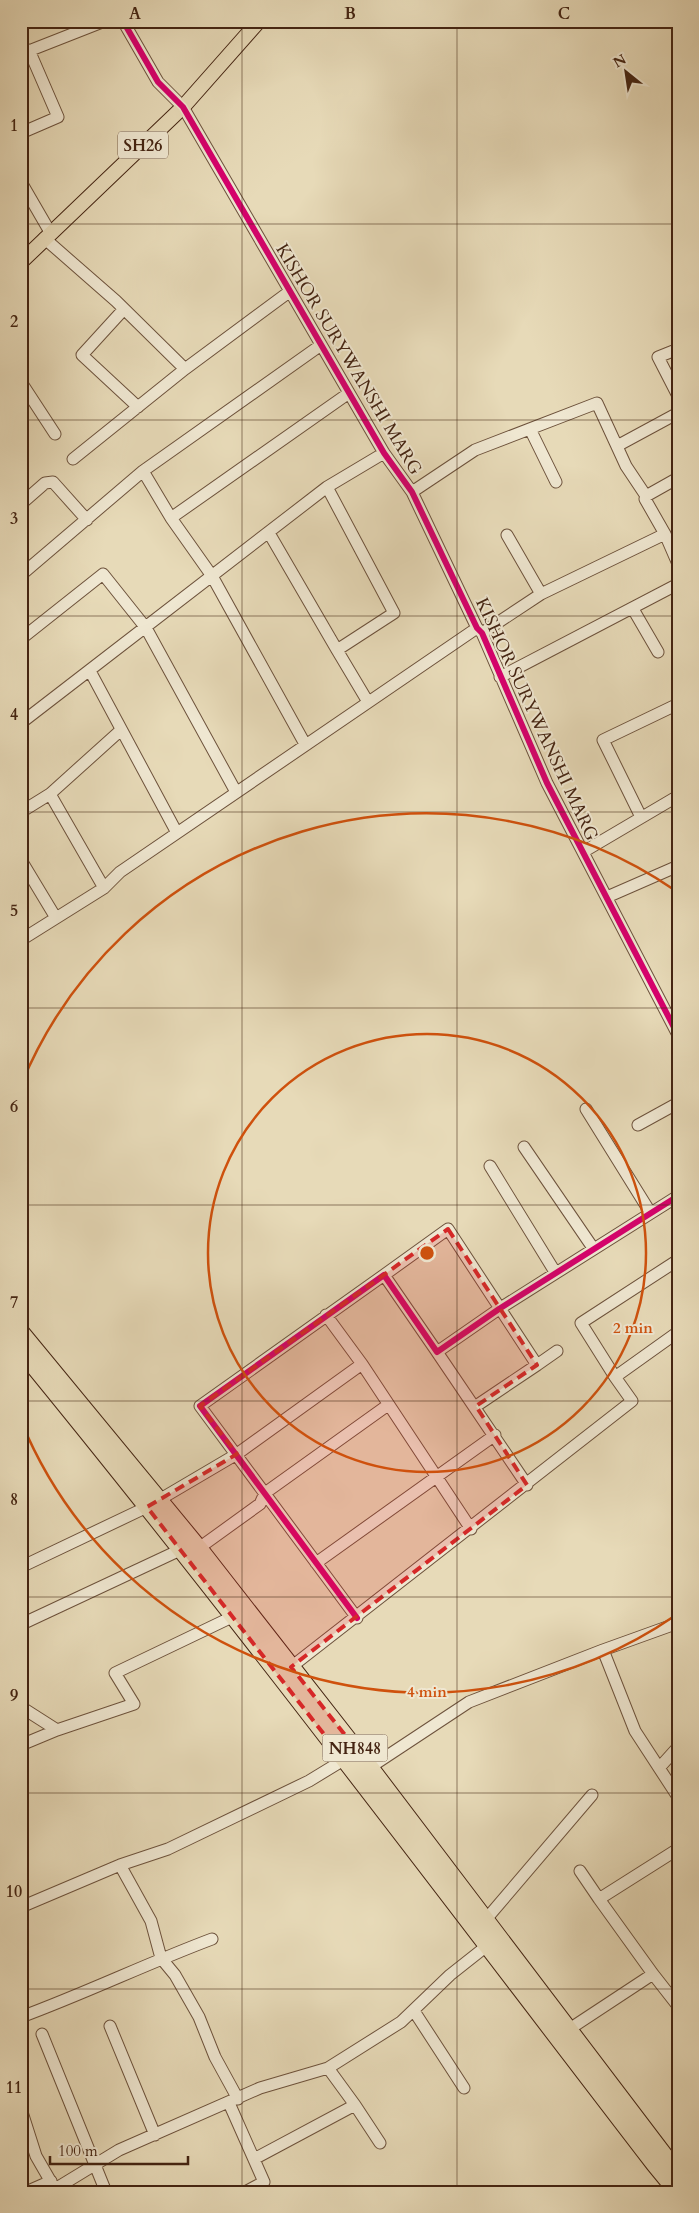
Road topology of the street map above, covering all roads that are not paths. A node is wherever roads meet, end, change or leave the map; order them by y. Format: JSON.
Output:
{"nodes":[{"id":1,"x":105,"y":21,"type":"edge"},
{"id":2,"x":124,"y":21,"type":"edge"},
{"id":3,"x":259,"y":21,"type":"edge"},
{"id":4,"x":25,"y":52,"type":"edge"},
{"id":5,"x":183,"y":107,"type":"junction"},
{"id":6,"x":21,"y":133,"type":"edge"},
{"id":7,"x":21,"y":182,"type":"edge"},
{"id":8,"x":47,"y":235,"type":"junction"},
{"id":9,"x":21,"y":262,"type":"edge"},
{"id":10,"x":289,"y":292,"type":"junction"},
{"id":11,"x":124,"y":309,"type":"junction"},
{"id":12,"x":321,"y":345,"type":"junction"},
{"id":13,"x":678,"y":349,"type":"edge"},
{"id":14,"x":185,"y":369,"type":"junction"},
{"id":15,"x":21,"y":382,"type":"edge"},
{"id":16,"x":349,"y":394,"type":"junction"},
{"id":17,"x":678,"y":396,"type":"edge"},
{"id":18,"x":138,"y":407,"type":"junction"},
{"id":19,"x":678,"y":413,"type":"edge"},
{"id":20,"x":530,"y":429,"type":"junction"},
{"id":21,"x":55,"y":434,"type":"dead end"},
{"id":22,"x":617,"y":446,"type":"junction"},
{"id":23,"x":384,"y":453,"type":"junction"},
{"id":24,"x":73,"y":459,"type":"dead end"},
{"id":25,"x":143,"y":471,"type":"junction"},
{"id":26,"x":678,"y":478,"type":"edge"},
{"id":27,"x":556,"y":482,"type":"dead end"},
{"id":28,"x":327,"y":487,"type":"junction"},
{"id":29,"x":412,"y":492,"type":"junction"},
{"id":30,"x":646,"y":496,"type":"junction"},
{"id":31,"x":21,"y":504,"type":"edge"},
{"id":32,"x":171,"y":518,"type":"junction"},
{"id":33,"x":87,"y":520,"type":"junction"},
{"id":34,"x":269,"y":533,"type":"junction"},
{"id":35,"x":665,"y":534,"type":"junction"},
{"id":36,"x":507,"y":535,"type":"dead end"},
{"id":37,"x":678,"y":564,"type":"edge"},
{"id":38,"x":21,"y":574,"type":"edge"},
{"id":39,"x":212,"y":576,"type":"junction"},
{"id":40,"x":678,"y":584,"type":"edge"},
{"id":41,"x":542,"y":594,"type":"junction"},
{"id":42,"x":633,"y":609,"type":"junction"},
{"id":43,"x":146,"y":628,"type":"junction"},
{"id":44,"x":480,"y":631,"type":"junction"},
{"id":45,"x":21,"y":639,"type":"edge"},
{"id":46,"x":337,"y":650,"type":"junction"},
{"id":47,"x":658,"y":652,"type":"dead end"},
{"id":48,"x":90,"y":671,"type":"junction"},
{"id":49,"x":500,"y":677,"type":"junction"},
{"id":50,"x":368,"y":702,"type":"junction"},
{"id":51,"x":678,"y":704,"type":"edge"},
{"id":52,"x":21,"y":722,"type":"edge"},
{"id":53,"x":121,"y":730,"type":"junction"},
{"id":54,"x":305,"y":744,"type":"junction"},
{"id":55,"x":236,"y":792,"type":"junction"},
{"id":56,"x":50,"y":794,"type":"junction"},
{"id":57,"x":678,"y":796,"type":"edge"},
{"id":58,"x":21,"y":812,"type":"edge"},
{"id":59,"x":641,"y":817,"type":"junction"},
{"id":60,"x":177,"y":832,"type":"junction"},
{"id":61,"x":583,"y":852,"type":"junction"},
{"id":62,"x":21,"y":860,"type":"edge"},
{"id":63,"x":678,"y":866,"type":"edge"},
{"id":64,"x":104,"y":888,"type":"junction"},
{"id":65,"x":607,"y":897,"type":"junction"},
{"id":66,"x":56,"y":918,"type":"junction"},
{"id":67,"x":21,"y":940,"type":"edge"},
{"id":68,"x":678,"y":1035,"type":"edge"},
{"id":69,"x":678,"y":1103,"type":"edge"},
{"id":70,"x":586,"y":1109,"type":"dead end"},
{"id":71,"x":638,"y":1125,"type":"dead end"},
{"id":72,"x":524,"y":1147,"type":"dead end"},
{"id":73,"x":490,"y":1166,"type":"dead end"},
{"id":74,"x":678,"y":1196,"type":"edge"},
{"id":75,"x":650,"y":1212,"type":"junction"},
{"id":76,"x":593,"y":1248,"type":"junction"},
{"id":77,"x":678,"y":1260,"type":"edge"},
{"id":78,"x":555,"y":1272,"type":"junction"},
{"id":79,"x":384,"y":1275,"type":"junction"},
{"id":80,"x":498,"y":1308,"type":"junction"},
{"id":81,"x":326,"y":1315,"type":"junction"},
{"id":82,"x":21,"y":1332,"type":"edge"},
{"id":83,"x":678,"y":1332,"type":"edge"},
{"id":84,"x":21,"y":1351,"type":"edge"},
{"id":85,"x":557,"y":1351,"type":"dead end"},
{"id":86,"x":436,"y":1352,"type":"junction"},
{"id":87,"x":362,"y":1364,"type":"junction"},
{"id":88,"x":537,"y":1364,"type":"junction"},
{"id":89,"x":615,"y":1377,"type":"junction"},
{"id":90,"x":388,"y":1405,"type":"junction"},
{"id":91,"x":476,"y":1406,"type":"junction"},
{"id":92,"x":495,"y":1435,"type":"junction"},
{"id":93,"x":237,"y":1454,"type":"junction"},
{"id":94,"x":435,"y":1476,"type":"junction"},
{"id":95,"x":527,"y":1485,"type":"junction"},
{"id":96,"x":265,"y":1494,"type":"junction"},
{"id":97,"x":154,"y":1504,"type":"junction"},
{"id":98,"x":471,"y":1529,"type":"junction"},
{"id":99,"x":199,"y":1548,"type":"junction"},
{"id":100,"x":180,"y":1550,"type":"junction"},
{"id":101,"x":316,"y":1563,"type":"junction"},
{"id":102,"x":21,"y":1567,"type":"edge"},
{"id":103,"x":232,"y":1617,"type":"junction"},
{"id":104,"x":21,"y":1618,"type":"edge"},
{"id":105,"x":357,"y":1618,"type":"junction"},
{"id":106,"x":678,"y":1623,"type":"edge"},
{"id":107,"x":603,"y":1650,"type":"junction"},
{"id":108,"x":285,"y":1672,"type":"junction"},
{"id":109,"x":21,"y":1707,"type":"edge"},
{"id":110,"x":57,"y":1730,"type":"junction"},
{"id":111,"x":21,"y":1745,"type":"edge"},
{"id":112,"x":678,"y":1747,"type":"edge"},
{"id":113,"x":350,"y":1755,"type":"junction"},
{"id":114,"x":659,"y":1768,"type":"junction"},
{"id":115,"x":364,"y":1772,"type":"junction"},
{"id":116,"x":592,"y":1795,"type":"dead end"},
{"id":117,"x":678,"y":1797,"type":"edge"},
{"id":118,"x":678,"y":1849,"type":"edge"},
{"id":119,"x":120,"y":1865,"type":"junction"},
{"id":120,"x":580,"y":1870,"type":"dead end"},
{"id":121,"x":599,"y":1899,"type":"junction"},
{"id":122,"x":21,"y":1908,"type":"edge"},
{"id":123,"x":480,"y":1925,"type":"junction"},
{"id":124,"x":212,"y":1939,"type":"dead end"},
{"id":125,"x":493,"y":1941,"type":"junction"},
{"id":126,"x":161,"y":1958,"type":"junction"},
{"id":127,"x":654,"y":1974,"type":"junction"},
{"id":128,"x":678,"y":2006,"type":"edge"},
{"id":129,"x":414,"y":2011,"type":"junction"},
{"id":130,"x":21,"y":2017,"type":"edge"},
{"id":131,"x":110,"y":2026,"type":"dead end"},
{"id":132,"x":568,"y":2030,"type":"junction"},
{"id":133,"x":42,"y":2034,"type":"dead end"},
{"id":134,"x":328,"y":2068,"type":"junction"},
{"id":135,"x":464,"y":2088,"type":"dead end"},
{"id":136,"x":233,"y":2101,"type":"junction"},
{"id":137,"x":355,"y":2104,"type":"junction"},
{"id":138,"x":21,"y":2109,"type":"edge"},
{"id":139,"x":155,"y":2134,"type":"junction"},
{"id":140,"x":380,"y":2143,"type":"dead end"},
{"id":141,"x":254,"y":2159,"type":"junction"},
{"id":142,"x":95,"y":2164,"type":"junction"},
{"id":143,"x":677,"y":2169,"type":"edge"},
{"id":144,"x":50,"y":2181,"type":"junction"},
{"id":145,"x":26,"y":2192,"type":"edge"},
{"id":146,"x":106,"y":2192,"type":"edge"},
{"id":147,"x":245,"y":2192,"type":"edge"},
{"id":148,"x":677,"y":2192,"type":"edge"}],
"edges":[{"from":1,"to":4,"type":"street"},
{"from":2,"to":5,"type":"street","name":"KISHOR SURYWANSHI MARG"},
{"from":3,"to":5,"type":"main road","number":"SH26"},
{"from":4,"to":6,"type":"street"},
{"from":5,"to":8,"type":"main road","number":"SH26"},
{"from":5,"to":10,"type":"street","name":"KISHOR SURYWANSHI MARG"},
{"from":7,"to":8,"type":"street"},
{"from":8,"to":9,"type":"main road","number":"SH26"},
{"from":8,"to":11,"type":"street"},
{"from":10,"to":12,"type":"street","name":"KISHOR SURYWANSHI MARG"},
{"from":10,"to":14,"type":"street"},
{"from":11,"to":14,"type":"street"},
{"from":11,"to":18,"type":"street"},
{"from":12,"to":16,"type":"street","name":"KISHOR SURYWANSHI MARG"},
{"from":12,"to":25,"type":"street"},
{"from":13,"to":17,"type":"street"},
{"from":14,"to":18,"type":"street"},
{"from":15,"to":21,"type":"street"},
{"from":16,"to":23,"type":"street","name":"KISHOR SURYWANSHI MARG"},
{"from":16,"to":32,"type":"street"},
{"from":18,"to":24,"type":"street"},
{"from":19,"to":22,"type":"street"},
{"from":20,"to":22,"type":"street"},
{"from":20,"to":27,"type":"street"},
{"from":20,"to":29,"type":"street"},
{"from":22,"to":30,"type":"street"},
{"from":23,"to":28,"type":"street"},
{"from":23,"to":29,"type":"street","name":"KISHOR SURYWANSHI MARG"},
{"from":25,"to":32,"type":"street"},
{"from":25,"to":33,"type":"street"},
{"from":26,"to":30,"type":"street"},
{"from":28,"to":34,"type":"street"},
{"from":28,"to":46,"type":"street"},
{"from":29,"to":44,"type":"street","name":"KISHOR SURYWANSHI MARG"},
{"from":30,"to":35,"type":"street"},
{"from":31,"to":33,"type":"street"},
{"from":32,"to":39,"type":"street"},
{"from":33,"to":38,"type":"street"},
{"from":34,"to":39,"type":"street"},
{"from":34,"to":46,"type":"street"},
{"from":35,"to":37,"type":"street"},
{"from":35,"to":41,"type":"street"},
{"from":36,"to":41,"type":"street"},
{"from":39,"to":43,"type":"street"},
{"from":39,"to":54,"type":"street"},
{"from":40,"to":42,"type":"street"},
{"from":41,"to":44,"type":"street"},
{"from":42,"to":47,"type":"street"},
{"from":42,"to":49,"type":"street"},
{"from":43,"to":45,"type":"street"},
{"from":43,"to":48,"type":"street"},
{"from":43,"to":55,"type":"street"},
{"from":44,"to":49,"type":"street","name":"KISHOR SURYWANSHI MARG"},
{"from":44,"to":50,"type":"street"},
{"from":46,"to":50,"type":"street"},
{"from":48,"to":52,"type":"street"},
{"from":48,"to":53,"type":"street"},
{"from":49,"to":61,"type":"street","name":"KISHOR SURYWANSHI MARG"},
{"from":50,"to":54,"type":"street"},
{"from":51,"to":59,"type":"street"},
{"from":53,"to":56,"type":"street"},
{"from":53,"to":60,"type":"street"},
{"from":54,"to":55,"type":"street"},
{"from":55,"to":60,"type":"street"},
{"from":56,"to":58,"type":"street"},
{"from":56,"to":64,"type":"street"},
{"from":57,"to":59,"type":"street"},
{"from":59,"to":61,"type":"street"},
{"from":60,"to":64,"type":"street"},
{"from":61,"to":65,"type":"street","name":"KISHOR SURYWANSHI MARG"},
{"from":62,"to":66,"type":"street"},
{"from":63,"to":65,"type":"street"},
{"from":64,"to":66,"type":"street"},
{"from":65,"to":68,"type":"street","name":"KISHOR SURYWANSHI MARG"},
{"from":66,"to":67,"type":"street"},
{"from":69,"to":71,"type":"street"},
{"from":70,"to":75,"type":"street"},
{"from":72,"to":76,"type":"street"},
{"from":73,"to":78,"type":"street"},
{"from":74,"to":75,"type":"street"},
{"from":75,"to":76,"type":"street"},
{"from":76,"to":78,"type":"street"},
{"from":77,"to":89,"type":"street"},
{"from":78,"to":80,"type":"street"},
{"from":79,"to":80,"type":"street"},
{"from":79,"to":81,"type":"street"},
{"from":79,"to":86,"type":"street"},
{"from":80,"to":86,"type":"street"},
{"from":80,"to":88,"type":"street"},
{"from":81,"to":87,"type":"street"},
{"from":81,"to":93,"type":"street"},
{"from":82,"to":97,"type":"highway","number":"NH848"},
{"from":83,"to":89,"type":"street"},
{"from":84,"to":97,"type":"highway","number":"NH848"},
{"from":85,"to":88,"type":"street"},
{"from":86,"to":91,"type":"street"},
{"from":87,"to":90,"type":"street"},
{"from":87,"to":93,"type":"street"},
{"from":88,"to":91,"type":"street"},
{"from":89,"to":95,"type":"street"},
{"from":90,"to":94,"type":"street"},
{"from":90,"to":96,"type":"street"},
{"from":91,"to":92,"type":"street"},
{"from":92,"to":94,"type":"street"},
{"from":92,"to":95,"type":"street"},
{"from":93,"to":96,"type":"street"},
{"from":93,"to":97,"type":"street"},
{"from":94,"to":98,"type":"street"},
{"from":94,"to":101,"type":"street"},
{"from":95,"to":98,"type":"street"},
{"from":96,"to":99,"type":"street"},
{"from":96,"to":101,"type":"street"},
{"from":97,"to":99,"type":"highway","number":"NH848"},
{"from":97,"to":100,"type":"highway","number":"NH848"},
{"from":97,"to":102,"type":"street"},
{"from":98,"to":105,"type":"street"},
{"from":99,"to":108,"type":"highway","number":"NH848"},
{"from":100,"to":103,"type":"highway","number":"NH848"},
{"from":100,"to":104,"type":"street"},
{"from":101,"to":105,"type":"street"},
{"from":103,"to":108,"type":"highway","number":"NH848"},
{"from":103,"to":110,"type":"street"},
{"from":105,"to":108,"type":"street"},
{"from":106,"to":107,"type":"street"},
{"from":107,"to":114,"type":"street"},
{"from":107,"to":115,"type":"street"},
{"from":108,"to":113,"type":"highway","number":"NH848"},
{"from":109,"to":110,"type":"street"},
{"from":110,"to":111,"type":"street"},
{"from":112,"to":114,"type":"street"},
{"from":113,"to":115,"type":"highway","number":"NH848"},
{"from":113,"to":119,"type":"street"},
{"from":114,"to":117,"type":"street"},
{"from":115,"to":123,"type":"highway","number":"NH848"},
{"from":116,"to":123,"type":"street"},
{"from":118,"to":121,"type":"street"},
{"from":119,"to":122,"type":"street"},
{"from":119,"to":126,"type":"street"},
{"from":120,"to":121,"type":"street"},
{"from":121,"to":127,"type":"street"},
{"from":123,"to":125,"type":"highway","number":"NH848"},
{"from":124,"to":126,"type":"street"},
{"from":125,"to":129,"type":"street"},
{"from":125,"to":132,"type":"highway","number":"NH848"},
{"from":125,"to":148,"type":"highway","number":"NH848"},
{"from":126,"to":130,"type":"street"},
{"from":126,"to":136,"type":"street"},
{"from":127,"to":128,"type":"street"},
{"from":127,"to":132,"type":"street"},
{"from":129,"to":134,"type":"street"},
{"from":129,"to":135,"type":"street"},
{"from":131,"to":139,"type":"street"},
{"from":132,"to":143,"type":"highway","number":"NH848"},
{"from":133,"to":142,"type":"street"},
{"from":134,"to":136,"type":"street"},
{"from":134,"to":137,"type":"street"},
{"from":136,"to":139,"type":"street"},
{"from":136,"to":141,"type":"street"},
{"from":137,"to":140,"type":"street"},
{"from":137,"to":141,"type":"street"},
{"from":138,"to":144,"type":"street"},
{"from":139,"to":142,"type":"street"},
{"from":141,"to":147,"type":"street"},
{"from":142,"to":144,"type":"street"},
{"from":142,"to":146,"type":"street"},
{"from":144,"to":145,"type":"street"}]}
